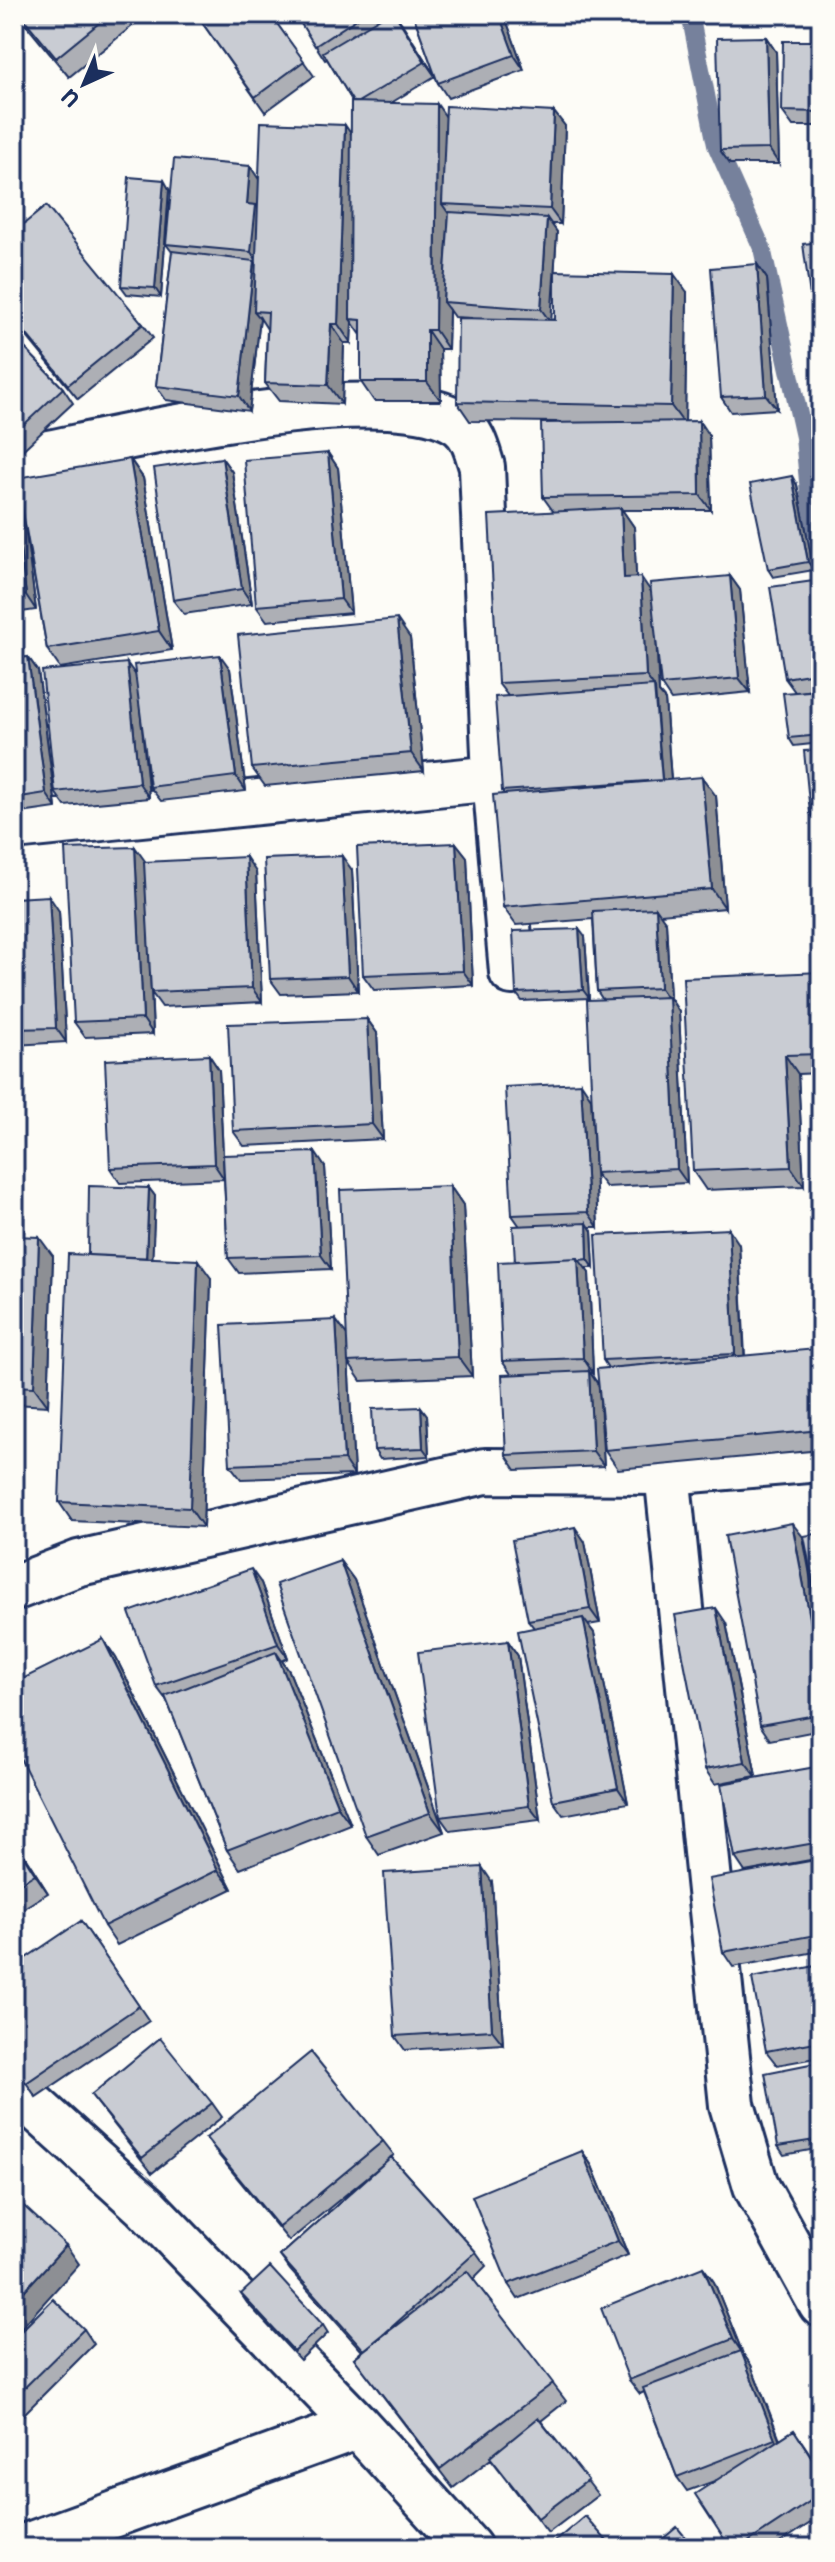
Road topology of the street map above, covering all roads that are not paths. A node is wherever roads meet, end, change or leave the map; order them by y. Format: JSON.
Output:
{"nodes":[{"id":1,"x":14,"y":470,"type":"edge"},
{"id":2,"x":495,"y":778,"type":"junction"},
{"id":3,"x":14,"y":827,"type":"edge"},
{"id":4,"x":512,"y":972,"type":"edge"},
{"id":5,"x":821,"y":1459,"type":"edge"},
{"id":6,"x":667,"y":1472,"type":"junction"},
{"id":7,"x":14,"y":1588,"type":"edge"},
{"id":8,"x":14,"y":2088,"type":"edge"},
{"id":9,"x":821,"y":2304,"type":"edge"},
{"id":10,"x":358,"y":2426,"type":"junction"},
{"id":11,"x":21,"y":2548,"type":"edge"},
{"id":12,"x":469,"y":2548,"type":"edge"}],
"edges":[{"from":1,"to":2,"type":"street"},
{"from":2,"to":3,"type":"street"},
{"from":2,"to":4,"type":"street"},
{"from":5,"to":6,"type":"street"},
{"from":6,"to":7,"type":"street"},
{"from":6,"to":9,"type":"street"},
{"from":8,"to":10,"type":"street"},
{"from":10,"to":11,"type":"street"},
{"from":10,"to":12,"type":"street"}]}
